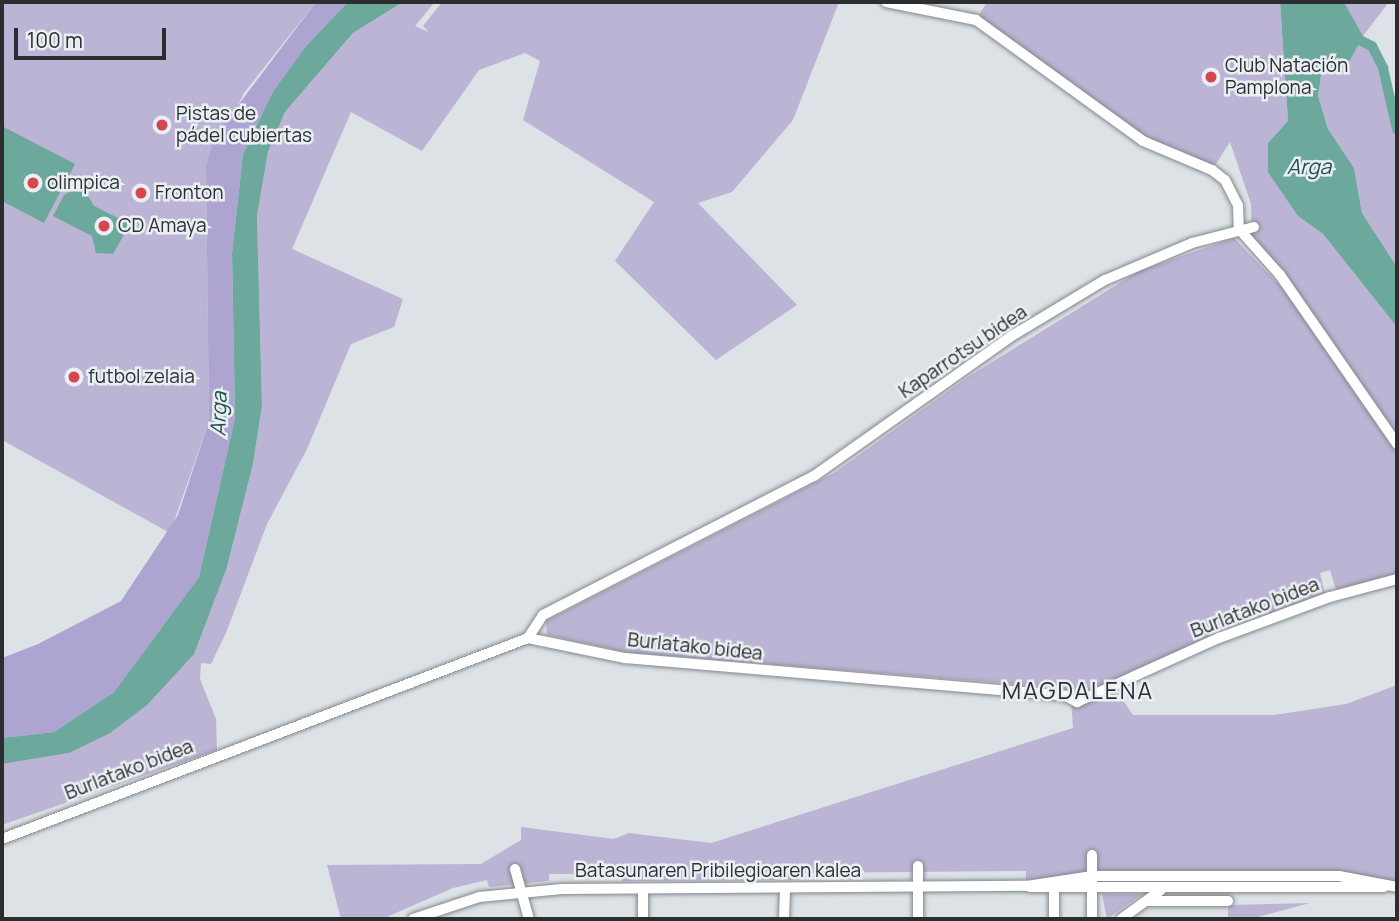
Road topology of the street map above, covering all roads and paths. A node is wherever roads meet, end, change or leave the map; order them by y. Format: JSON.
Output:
{"nodes":[{"id":1,"x":886,"y":2,"type":"edge"},
{"id":2,"x":1254,"y":227,"type":"dead end"},
{"id":3,"x":1239,"y":229,"type":"junction"},
{"id":4,"x":1397,"y":444,"type":"edge"},
{"id":5,"x":1397,"y":579,"type":"edge"},
{"id":6,"x":528,"y":638,"type":"junction"},
{"id":7,"x":2,"y":839,"type":"edge"},
{"id":8,"x":1092,"y":855,"type":"dead end"},
{"id":9,"x":918,"y":866,"type":"dead end"},
{"id":10,"x":515,"y":869,"type":"dead end"},
{"id":11,"x":1185,"y":872,"type":"junction"},
{"id":12,"x":1092,"y":876,"type":"junction"},
{"id":13,"x":1027,"y":886,"type":"junction"},
{"id":14,"x":1397,"y":886,"type":"edge"},
{"id":15,"x":918,"y":887,"type":"junction"},
{"id":16,"x":785,"y":888,"type":"junction"},
{"id":17,"x":643,"y":889,"type":"junction"},
{"id":18,"x":1162,"y":889,"type":"junction"},
{"id":19,"x":1054,"y":890,"type":"junction"},
{"id":20,"x":1092,"y":890,"type":"junction"},
{"id":21,"x":521,"y":891,"type":"junction"},
{"id":22,"x":1147,"y":901,"type":"junction"},
{"id":23,"x":1228,"y":901,"type":"dead end"},
{"id":24,"x":413,"y":919,"type":"edge"},
{"id":25,"x":529,"y":919,"type":"edge"},
{"id":26,"x":643,"y":919,"type":"edge"},
{"id":27,"x":784,"y":919,"type":"edge"},
{"id":28,"x":918,"y":919,"type":"edge"},
{"id":29,"x":1054,"y":919,"type":"edge"},
{"id":30,"x":1092,"y":919,"type":"edge"},
{"id":31,"x":1121,"y":919,"type":"edge"}],
"edges":[{"from":1,"to":3,"type":"street"},
{"from":2,"to":3,"type":"street","name":"Kaparrotsu bidea"},
{"from":3,"to":4,"type":"street"},
{"from":3,"to":6,"type":"street","name":"Kaparrotsu bidea"},
{"from":5,"to":6,"type":"street","name":"Burlatako bidea"},
{"from":6,"to":7,"type":"street","name":"Burlatako bidea"},
{"from":8,"to":12,"type":"street"},
{"from":9,"to":15,"type":"street"},
{"from":10,"to":21,"type":"street"},
{"from":11,"to":12,"type":"street","name":"Batasunaren Pribilegioaren kalea"},
{"from":11,"to":14,"type":"street","name":"Batasunaren Pribilegioaren kalea"},
{"from":11,"to":18,"type":"street"},
{"from":12,"to":13,"type":"street","name":"Batasunaren Pribilegioaren kalea"},
{"from":12,"to":20,"type":"street"},
{"from":13,"to":15,"type":"street","name":"Batasunaren Pribilegioaren kalea"},
{"from":13,"to":19,"type":"street","name":"Batasunaren Pribilegioaren kalea"},
{"from":14,"to":18,"type":"street","name":"Batasunaren Pribilegioaren kalea"},
{"from":15,"to":16,"type":"street","name":"Batasunaren Pribilegioaren kalea"},
{"from":15,"to":28,"type":"street"},
{"from":16,"to":17,"type":"street","name":"Batasunaren Pribilegioaren kalea"},
{"from":16,"to":27,"type":"street"},
{"from":17,"to":21,"type":"street","name":"Batasunaren Pribilegioaren kalea"},
{"from":17,"to":26,"type":"street"},
{"from":18,"to":20,"type":"street","name":"Batasunaren Pribilegioaren kalea"},
{"from":18,"to":22,"type":"street"},
{"from":19,"to":20,"type":"street","name":"Batasunaren Pribilegioaren kalea"},
{"from":19,"to":29,"type":"street"},
{"from":20,"to":30,"type":"street"},
{"from":21,"to":24,"type":"street","name":"Batasunaren Pribilegioaren kalea"},
{"from":21,"to":25,"type":"street"},
{"from":22,"to":23,"type":"street"},
{"from":22,"to":31,"type":"street"}]}
